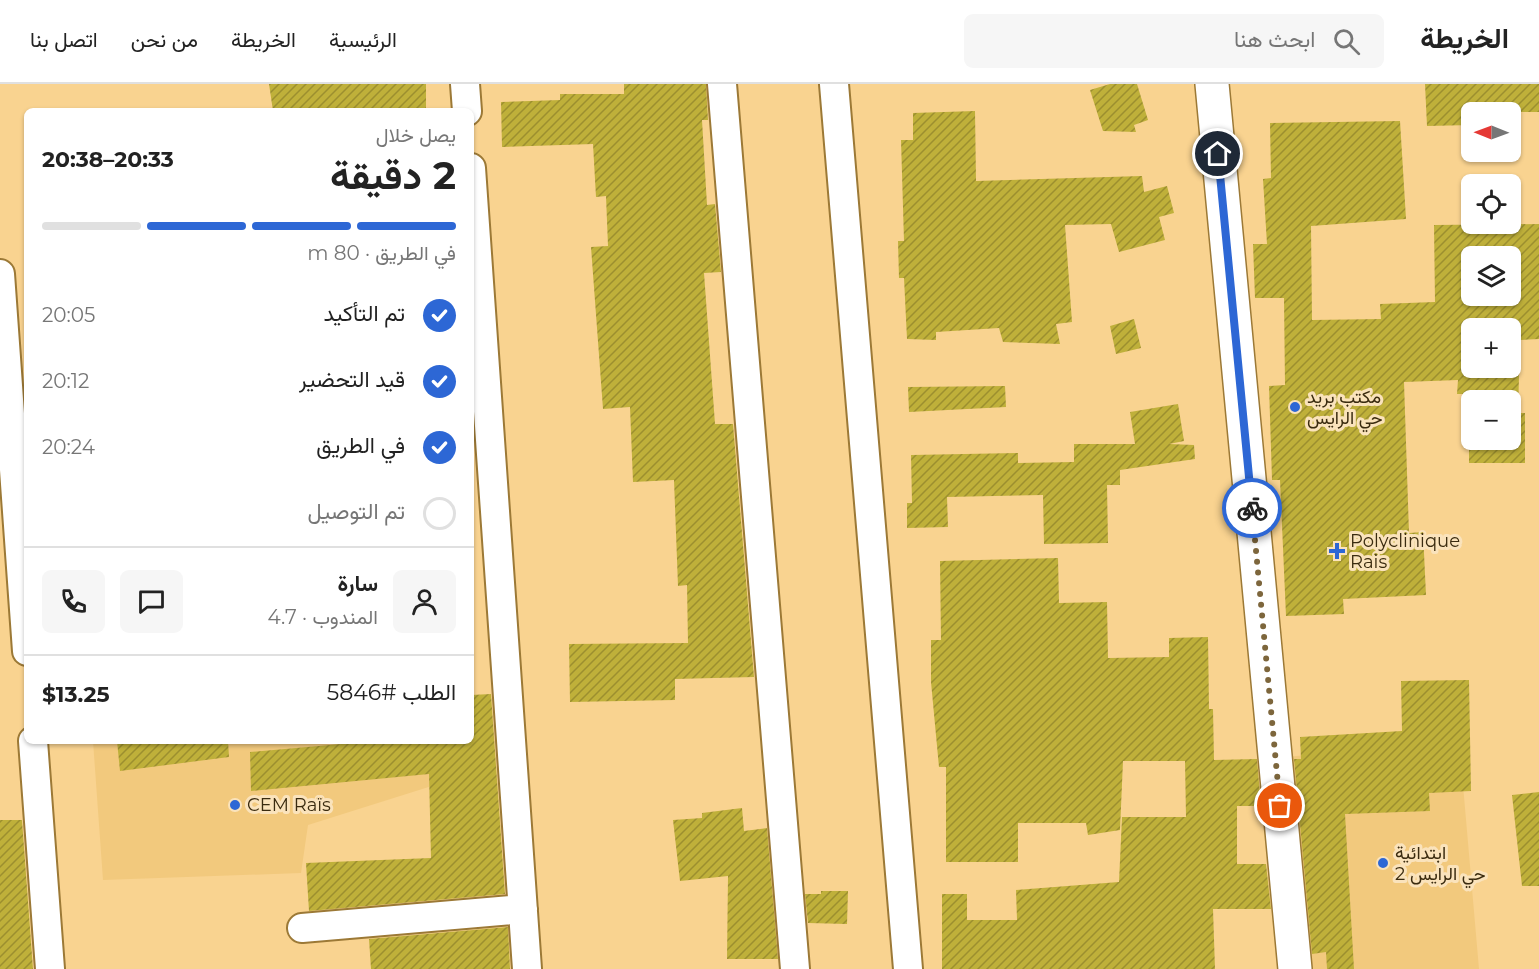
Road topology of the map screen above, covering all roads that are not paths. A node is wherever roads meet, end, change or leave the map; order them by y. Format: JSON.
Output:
{"nodes":[{"id":1,"x":465,"y":84,"type":"edge"},
{"id":2,"x":722,"y":84,"type":"edge"},
{"id":3,"x":834,"y":84,"type":"edge"},
{"id":4,"x":1212,"y":84,"type":"edge"},
{"id":5,"x":467,"y":108,"type":"edge"},
{"id":6,"x":474,"y":211,"type":"edge"},
{"id":7,"x":0,"y":274,"type":"edge"},
{"id":8,"x":24,"y":609,"type":"edge"},
{"id":9,"x":33,"y":744,"type":"edge"},
{"id":10,"x":523,"y":909,"type":"junction"},
{"id":11,"x":302,"y":928,"type":"dead end"},
{"id":12,"x":50,"y":969,"type":"edge"},
{"id":13,"x":527,"y":969,"type":"edge"},
{"id":14,"x":795,"y":969,"type":"edge"},
{"id":15,"x":908,"y":969,"type":"edge"},
{"id":16,"x":1295,"y":969,"type":"edge"}],
"edges":[{"from":1,"to":5,"type":"street"},
{"from":2,"to":14,"type":"street"},
{"from":3,"to":15,"type":"street"},
{"from":4,"to":16,"type":"street"},
{"from":6,"to":10,"type":"street"},
{"from":7,"to":8,"type":"street"},
{"from":9,"to":12,"type":"street"},
{"from":10,"to":11,"type":"street"},
{"from":10,"to":13,"type":"street"}]}
